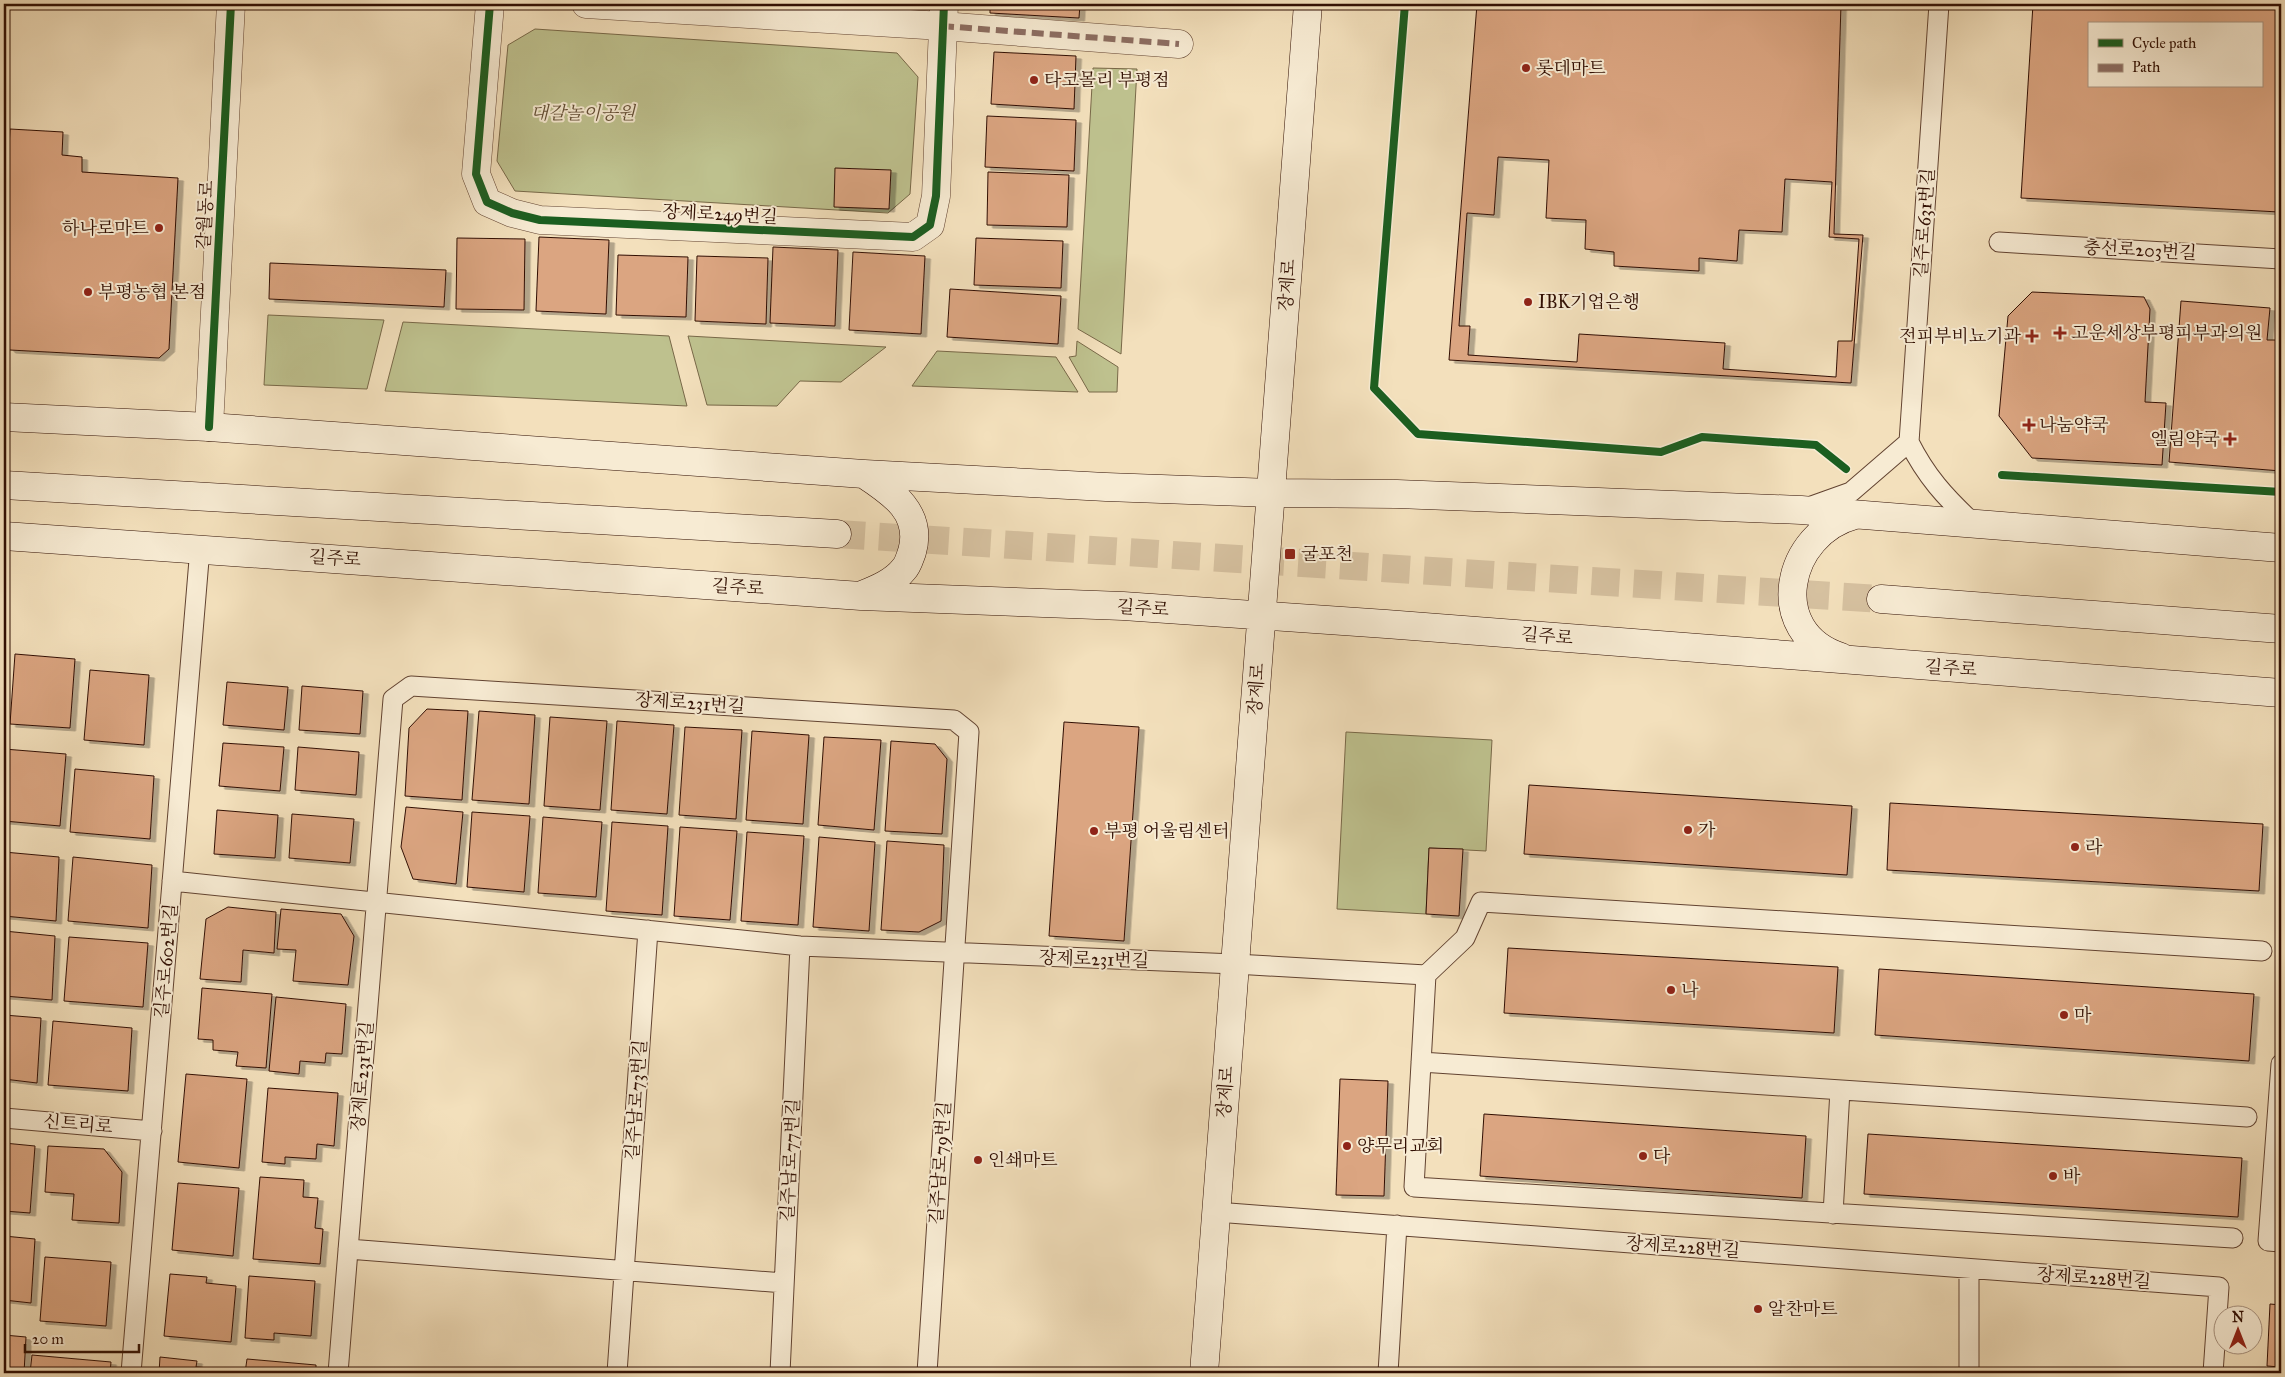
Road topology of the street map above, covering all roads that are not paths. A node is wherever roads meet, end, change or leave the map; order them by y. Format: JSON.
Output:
{"nodes":[{"id":1,"x":230,"y":4,"type":"edge"},
{"id":2,"x":490,"y":4,"type":"edge"},
{"id":3,"x":586,"y":4,"type":"edge"},
{"id":4,"x":1308,"y":4,"type":"edge"},
{"id":5,"x":1939,"y":4,"type":"edge"},
{"id":6,"x":943,"y":15,"type":"edge"},
{"id":7,"x":1179,"y":44,"type":"dead end"},
{"id":8,"x":1999,"y":242,"type":"dead end"},
{"id":9,"x":2281,"y":259,"type":"edge"},
{"id":10,"x":4,"y":416,"type":"edge"},
{"id":11,"x":208,"y":427,"type":"junction"},
{"id":12,"x":1909,"y":442,"type":"junction"},
{"id":13,"x":864,"y":474,"type":"junction"},
{"id":14,"x":4,"y":485,"type":"edge"},
{"id":15,"x":1272,"y":493,"type":"junction"},
{"id":16,"x":1801,"y":510,"type":"junction"},
{"id":17,"x":1858,"y":514,"type":"junction"},
{"id":18,"x":1972,"y":523,"type":"junction"},
{"id":19,"x":837,"y":534,"type":"tunnel mouth"},
{"id":20,"x":4,"y":536,"type":"edge"},
{"id":21,"x":200,"y":548,"type":"junction"},
{"id":22,"x":2281,"y":548,"type":"edge"},
{"id":23,"x":861,"y":596,"type":"junction"},
{"id":24,"x":1881,"y":598,"type":"tunnel mouth"},
{"id":25,"x":1262,"y":616,"type":"junction"},
{"id":26,"x":2281,"y":629,"type":"edge"},
{"id":27,"x":1850,"y":660,"type":"junction"},
{"id":28,"x":2281,"y":693,"type":"edge"},
{"id":29,"x":172,"y":881,"type":"junction"},
{"id":30,"x":377,"y":902,"type":"junction"},
{"id":31,"x":648,"y":930,"type":"junction"},
{"id":32,"x":800,"y":946,"type":"junction"},
{"id":33,"x":2262,"y":951,"type":"dead end"},
{"id":34,"x":954,"y":953,"type":"junction"},
{"id":35,"x":1235,"y":964,"type":"junction"},
{"id":36,"x":1426,"y":975,"type":"junction"},
{"id":37,"x":1421,"y":1062,"type":"junction"},
{"id":38,"x":2281,"y":1064,"type":"edge"},
{"id":39,"x":1840,"y":1090,"type":"junction"},
{"id":40,"x":2280,"y":1106,"type":"edge"},
{"id":41,"x":2247,"y":1117,"type":"dead end"},
{"id":42,"x":4,"y":1118,"type":"edge"},
{"id":43,"x":152,"y":1130,"type":"junction"},
{"id":44,"x":1216,"y":1212,"type":"junction"},
{"id":45,"x":1833,"y":1214,"type":"junction"},
{"id":46,"x":1397,"y":1225,"type":"junction"},
{"id":47,"x":2233,"y":1238,"type":"dead end"},
{"id":48,"x":2281,"y":1242,"type":"edge"},
{"id":49,"x":348,"y":1249,"type":"junction"},
{"id":50,"x":1969,"y":1269,"type":"junction"},
{"id":51,"x":624,"y":1270,"type":"junction"},
{"id":52,"x":784,"y":1283,"type":"junction"},
{"id":53,"x":132,"y":1373,"type":"edge"},
{"id":54,"x":338,"y":1373,"type":"edge"},
{"id":55,"x":617,"y":1373,"type":"edge"},
{"id":56,"x":780,"y":1373,"type":"edge"},
{"id":57,"x":927,"y":1373,"type":"edge"},
{"id":58,"x":1204,"y":1373,"type":"edge"},
{"id":59,"x":1388,"y":1373,"type":"edge"},
{"id":60,"x":1969,"y":1373,"type":"edge"},
{"id":61,"x":2213,"y":1373,"type":"edge"}],
"edges":[{"from":1,"to":11,"type":"main road","name":"갈월동로"},
{"from":2,"to":6,"type":"main road","name":"장제로249번길"},
{"from":3,"to":6,"type":"main road"},
{"from":4,"to":15,"type":"main road","name":"장제로"},
{"from":5,"to":12,"type":"lane","name":"길주로631번길"},
{"from":6,"to":7,"type":"main road"},
{"from":8,"to":9,"type":"lane","name":"충선로203번길"},
{"from":10,"to":11,"type":"main road"},
{"from":11,"to":13,"type":"main road"},
{"from":12,"to":16,"type":"lane"},
{"from":12,"to":18,"type":"lane"},
{"from":13,"to":15,"type":"main road"},
{"from":13,"to":23,"type":"main road"},
{"from":14,"to":19,"type":"main road"},
{"from":15,"to":16,"type":"main road"},
{"from":15,"to":25,"type":"main road","name":"장제로"},
{"from":16,"to":17,"type":"main road"},
{"from":17,"to":18,"type":"main road"},
{"from":17,"to":27,"type":"main road"},
{"from":18,"to":22,"type":"main road"},
{"from":20,"to":21,"type":"main road","name":"길주로"},
{"from":21,"to":23,"type":"main road","name":"길주로"},
{"from":21,"to":29,"type":"lane","name":"길주로602번길"},
{"from":23,"to":25,"type":"main road","name":"길주로"},
{"from":24,"to":26,"type":"main road"},
{"from":25,"to":27,"type":"main road","name":"길주로"},
{"from":25,"to":35,"type":"main road","name":"장제로"},
{"from":27,"to":28,"type":"main road","name":"길주로"},
{"from":29,"to":30,"type":"lane","name":"장제로231번길"},
{"from":29,"to":43,"type":"lane","name":"길주로602번길"},
{"from":30,"to":31,"type":"lane","name":"장제로231번길"},
{"from":30,"to":34,"type":"lane","name":"장제로231번길"},
{"from":30,"to":49,"type":"lane","name":"장제로231번길"},
{"from":31,"to":32,"type":"lane","name":"장제로231번길"},
{"from":31,"to":51,"type":"lane","name":"길주남로73번길"},
{"from":32,"to":34,"type":"lane","name":"장제로231번길"},
{"from":32,"to":52,"type":"lane","name":"길주남로77번길"},
{"from":33,"to":36,"type":"lane"},
{"from":34,"to":35,"type":"lane","name":"장제로231번길"},
{"from":34,"to":57,"type":"lane","name":"길주남로79번길"},
{"from":35,"to":36,"type":"lane","name":"장제로231번길"},
{"from":35,"to":44,"type":"main road","name":"장제로"},
{"from":36,"to":37,"type":"lane"},
{"from":37,"to":39,"type":"lane"},
{"from":37,"to":45,"type":"lane"},
{"from":38,"to":40,"type":"lane"},
{"from":39,"to":41,"type":"lane"},
{"from":39,"to":45,"type":"lane"},
{"from":40,"to":48,"type":"lane"},
{"from":42,"to":43,"type":"lane","name":"신트리로"},
{"from":43,"to":53,"type":"lane","name":"길주로602번길"},
{"from":44,"to":46,"type":"lane","name":"장제로228번길"},
{"from":44,"to":58,"type":"main road","name":"장제로"},
{"from":45,"to":47,"type":"lane"},
{"from":46,"to":50,"type":"lane","name":"장제로228번길"},
{"from":46,"to":59,"type":"lane"},
{"from":49,"to":51,"type":"lane"},
{"from":49,"to":54,"type":"lane","name":"장제로231번길"},
{"from":50,"to":60,"type":"lane"},
{"from":50,"to":61,"type":"lane","name":"장제로228번길"},
{"from":51,"to":52,"type":"lane"},
{"from":51,"to":55,"type":"lane","name":"길주남로73번길"},
{"from":52,"to":56,"type":"lane","name":"길주남로77번길"}]}
